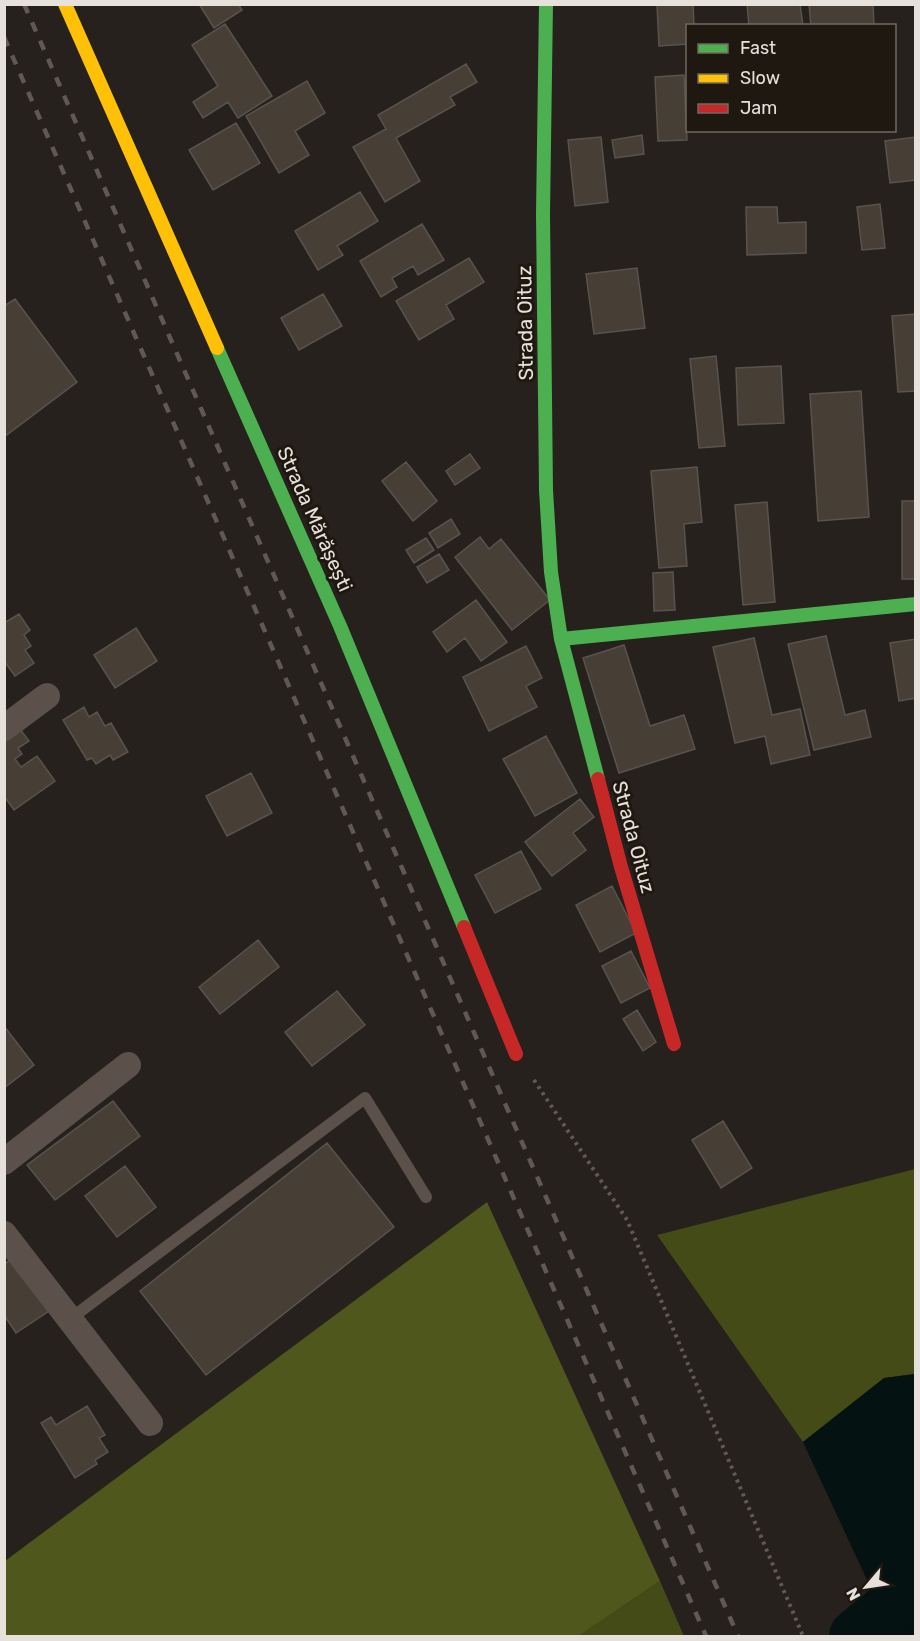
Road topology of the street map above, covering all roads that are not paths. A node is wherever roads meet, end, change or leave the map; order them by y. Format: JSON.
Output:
{"nodes":[{"id":1,"x":65,"y":4,"type":"edge"},
{"id":2,"x":546,"y":4,"type":"edge"},
{"id":3,"x":915,"y":604,"type":"edge"},
{"id":4,"x":561,"y":639,"type":"junction"},
{"id":5,"x":47,"y":696,"type":"dead end"},
{"id":6,"x":4,"y":728,"type":"edge"},
{"id":7,"x":674,"y":1044,"type":"dead end"},
{"id":8,"x":516,"y":1054,"type":"road end"},
{"id":9,"x":128,"y":1065,"type":"dead end"},
{"id":10,"x":4,"y":1162,"type":"edge"},
{"id":11,"x":426,"y":1197,"type":"dead end"},
{"id":12,"x":4,"y":1234,"type":"edge"},
{"id":13,"x":70,"y":1318,"type":"junction"},
{"id":14,"x":150,"y":1423,"type":"dead end"}],
"edges":[{"from":1,"to":8,"type":"street","name":"Strada Mărășești"},
{"from":2,"to":4,"type":"street","name":"Strada Oituz"},
{"from":3,"to":4,"type":"street"},
{"from":4,"to":7,"type":"street","name":"Strada Oituz"},
{"from":5,"to":6,"type":"street"},
{"from":9,"to":10,"type":"street"},
{"from":11,"to":13,"type":"lane"},
{"from":12,"to":13,"type":"street"},
{"from":13,"to":14,"type":"street"}]}
